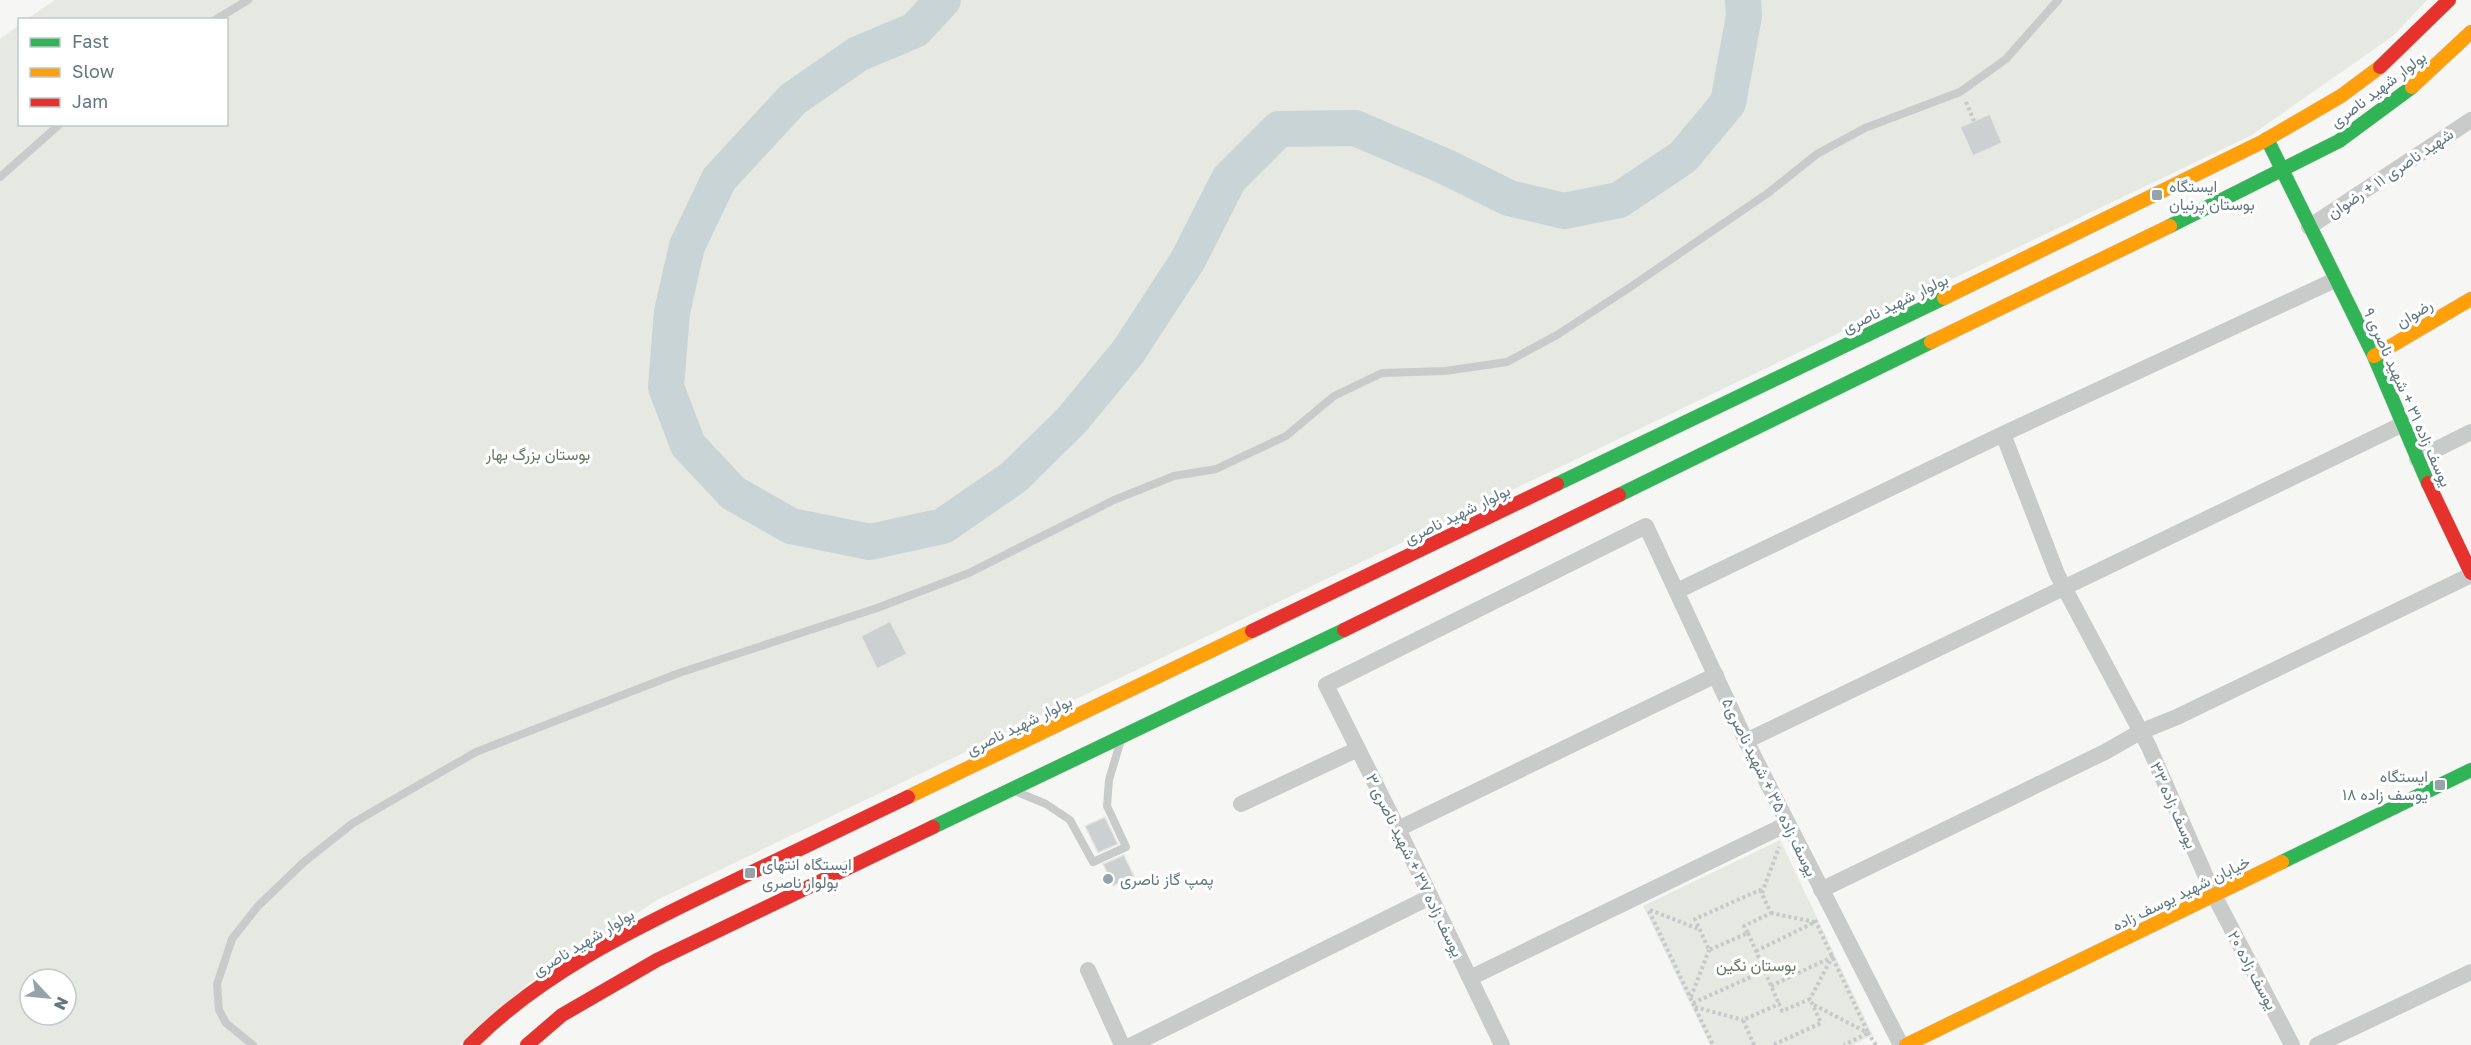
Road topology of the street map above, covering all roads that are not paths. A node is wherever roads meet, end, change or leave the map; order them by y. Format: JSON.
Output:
{"nodes":[{"id":1,"x":248,"y":0,"type":"edge"},
{"id":2,"x":2058,"y":0,"type":"edge"},
{"id":3,"x":2449,"y":0,"type":"edge"},
{"id":4,"x":218,"y":18,"type":"edge"},
{"id":5,"x":2471,"y":32,"type":"edge"},
{"id":6,"x":2471,"y":120,"type":"edge"},
{"id":7,"x":58,"y":126,"type":"edge"},
{"id":8,"x":2267,"y":139,"type":"junction"},
{"id":9,"x":2282,"y":171,"type":"junction"},
{"id":10,"x":0,"y":177,"type":"edge"},
{"id":11,"x":2309,"y":227,"type":"junction"},
{"id":12,"x":2335,"y":280,"type":"junction"},
{"id":13,"x":2471,"y":299,"type":"edge"},
{"id":14,"x":2374,"y":356,"type":"junction"},
{"id":15,"x":2403,"y":424,"type":"junction"},
{"id":16,"x":2471,"y":432,"type":"edge"},
{"id":17,"x":2003,"y":434,"type":"junction"},
{"id":18,"x":2417,"y":459,"type":"junction"},
{"id":19,"x":2469,"y":568,"type":"edge"},
{"id":20,"x":2065,"y":588,"type":"junction"},
{"id":21,"x":1677,"y":591,"type":"junction"},
{"id":22,"x":1329,"y":593,"type":"junction"},
{"id":23,"x":1342,"y":619,"type":"junction"},
{"id":24,"x":1716,"y":675,"type":"junction"},
{"id":25,"x":1326,"y":685,"type":"joint"},
{"id":26,"x":2140,"y":732,"type":"junction"},
{"id":27,"x":1122,"y":736,"type":"junction"},
{"id":28,"x":1746,"y":741,"type":"junction"},
{"id":29,"x":1358,"y":749,"type":"junction"},
{"id":30,"x":2471,"y":770,"type":"edge"},
{"id":31,"x":1012,"y":789,"type":"junction"},
{"id":32,"x":1241,"y":804,"type":"dead end"},
{"id":33,"x":1788,"y":824,"type":"junction"},
{"id":34,"x":1398,"y":829,"type":"junction"},
{"id":35,"x":1821,"y":890,"type":"junction"},
{"id":36,"x":2214,"y":895,"type":"junction"},
{"id":37,"x":1431,"y":897,"type":"junction"},
{"id":38,"x":1088,"y":970,"type":"dead end"},
{"id":39,"x":2471,"y":972,"type":"edge"},
{"id":40,"x":1470,"y":978,"type":"junction"},
{"id":41,"x":1499,"y":1044,"type":"edge"},
{"id":42,"x":252,"y":1045,"type":"edge"},
{"id":43,"x":470,"y":1045,"type":"edge"},
{"id":44,"x":527,"y":1045,"type":"edge"},
{"id":45,"x":1122,"y":1045,"type":"edge"},
{"id":46,"x":1132,"y":1045,"type":"edge"},
{"id":47,"x":1901,"y":1045,"type":"edge"},
{"id":48,"x":1906,"y":1045,"type":"edge"},
{"id":49,"x":2292,"y":1045,"type":"edge"},
{"id":50,"x":2316,"y":1045,"type":"edge"}],
"edges":[{"from":1,"to":4,"type":"lane"},
{"from":2,"to":42,"type":"lane"},
{"from":3,"to":8,"type":"main road","name":"بولوار شهید ناصری"},
{"from":5,"to":9,"type":"main road","name":"بولوار شهید ناصری"},
{"from":6,"to":11,"type":"street","name":"شهید ناصری ۱۱ + رضوان"},
{"from":7,"to":10,"type":"lane"},
{"from":8,"to":9,"type":"main road","name":"یوسف زاده ۳۱ + شهید ناصری ۹"},
{"from":8,"to":22,"type":"main road","name":"بولوار شهید ناصری"},
{"from":9,"to":11,"type":"main road","name":"یوسف زاده ۳۱ + شهید ناصری ۹"},
{"from":9,"to":23,"type":"main road","name":"بولوار شهید ناصری"},
{"from":11,"to":12,"type":"main road","name":"یوسف زاده ۳۱ + شهید ناصری ۹"},
{"from":12,"to":14,"type":"main road","name":"یوسف زاده ۳۱ + شهید ناصری ۹"},
{"from":12,"to":17,"type":"street"},
{"from":13,"to":14,"type":"main road","name":"رضوان"},
{"from":14,"to":15,"type":"main road","name":"یوسف زاده ۳۱ + شهید ناصری ۹"},
{"from":15,"to":18,"type":"main road","name":"یوسف زاده ۳۱ + شهید ناصری ۹"},
{"from":15,"to":20,"type":"street"},
{"from":16,"to":18,"type":"street"},
{"from":17,"to":20,"type":"street","name":"یوسف زاده ۳۳"},
{"from":17,"to":21,"type":"street"},
{"from":18,"to":19,"type":"main road","name":"یوسف زاده ۳۱ + شهید ناصری ۹"},
{"from":19,"to":26,"type":"street"},
{"from":20,"to":26,"type":"street","name":"یوسف زاده ۳۳"},
{"from":20,"to":28,"type":"street"},
{"from":21,"to":24,"type":"street","name":"یوسف زاده ۳۵ + شهید ناصری۵"},
{"from":21,"to":25,"type":"street","name":"یوسف زاده ۳۵ + شهید ناصری۵"},
{"from":22,"to":23,"type":"main road"},
{"from":22,"to":43,"type":"main road","name":"بولوار شهید ناصری"},
{"from":23,"to":27,"type":"main road","name":"بولوار شهید ناصری"},
{"from":24,"to":28,"type":"street","name":"یوسف زاده ۳۵ + شهید ناصری۵"},
{"from":24,"to":34,"type":"street"},
{"from":25,"to":29,"type":"street","name":"یوسف زاده ۳۷ + شهید ناصری ۳"},
{"from":26,"to":35,"type":"street"},
{"from":26,"to":36,"type":"street","name":"یوسف زاده ۳۳"},
{"from":27,"to":31,"type":"main road","name":"بولوار شهید ناصری"},
{"from":27,"to":31,"type":"lane"},
{"from":28,"to":33,"type":"street","name":"یوسف زاده ۳۵ + شهید ناصری۵"},
{"from":29,"to":32,"type":"street"},
{"from":29,"to":34,"type":"street","name":"یوسف زاده ۳۷ + شهید ناصری ۳"},
{"from":30,"to":36,"type":"main road","name":"خیابان شهید یوسف زاده"},
{"from":31,"to":44,"type":"main road","name":"بولوار شهید ناصری"},
{"from":33,"to":35,"type":"street","name":"یوسف زاده ۳۵ + شهید ناصری۵"},
{"from":33,"to":40,"type":"street"},
{"from":34,"to":37,"type":"street","name":"یوسف زاده ۳۷ + شهید ناصری ۳"},
{"from":35,"to":47,"type":"street","name":"یوسف زاده ۳۵ + شهید ناصری۵"},
{"from":36,"to":48,"type":"main road","name":"خیابان شهید یوسف زاده"},
{"from":36,"to":49,"type":"street","name":"یوسف زاده ۲۰"},
{"from":37,"to":40,"type":"street","name":"یوسف زاده ۳۷ + شهید ناصری ۳"},
{"from":37,"to":46,"type":"street"},
{"from":38,"to":45,"type":"street"},
{"from":39,"to":50,"type":"street"},
{"from":40,"to":41,"type":"street","name":"یوسف زاده ۳۷ + شهید ناصری ۳"}]}
